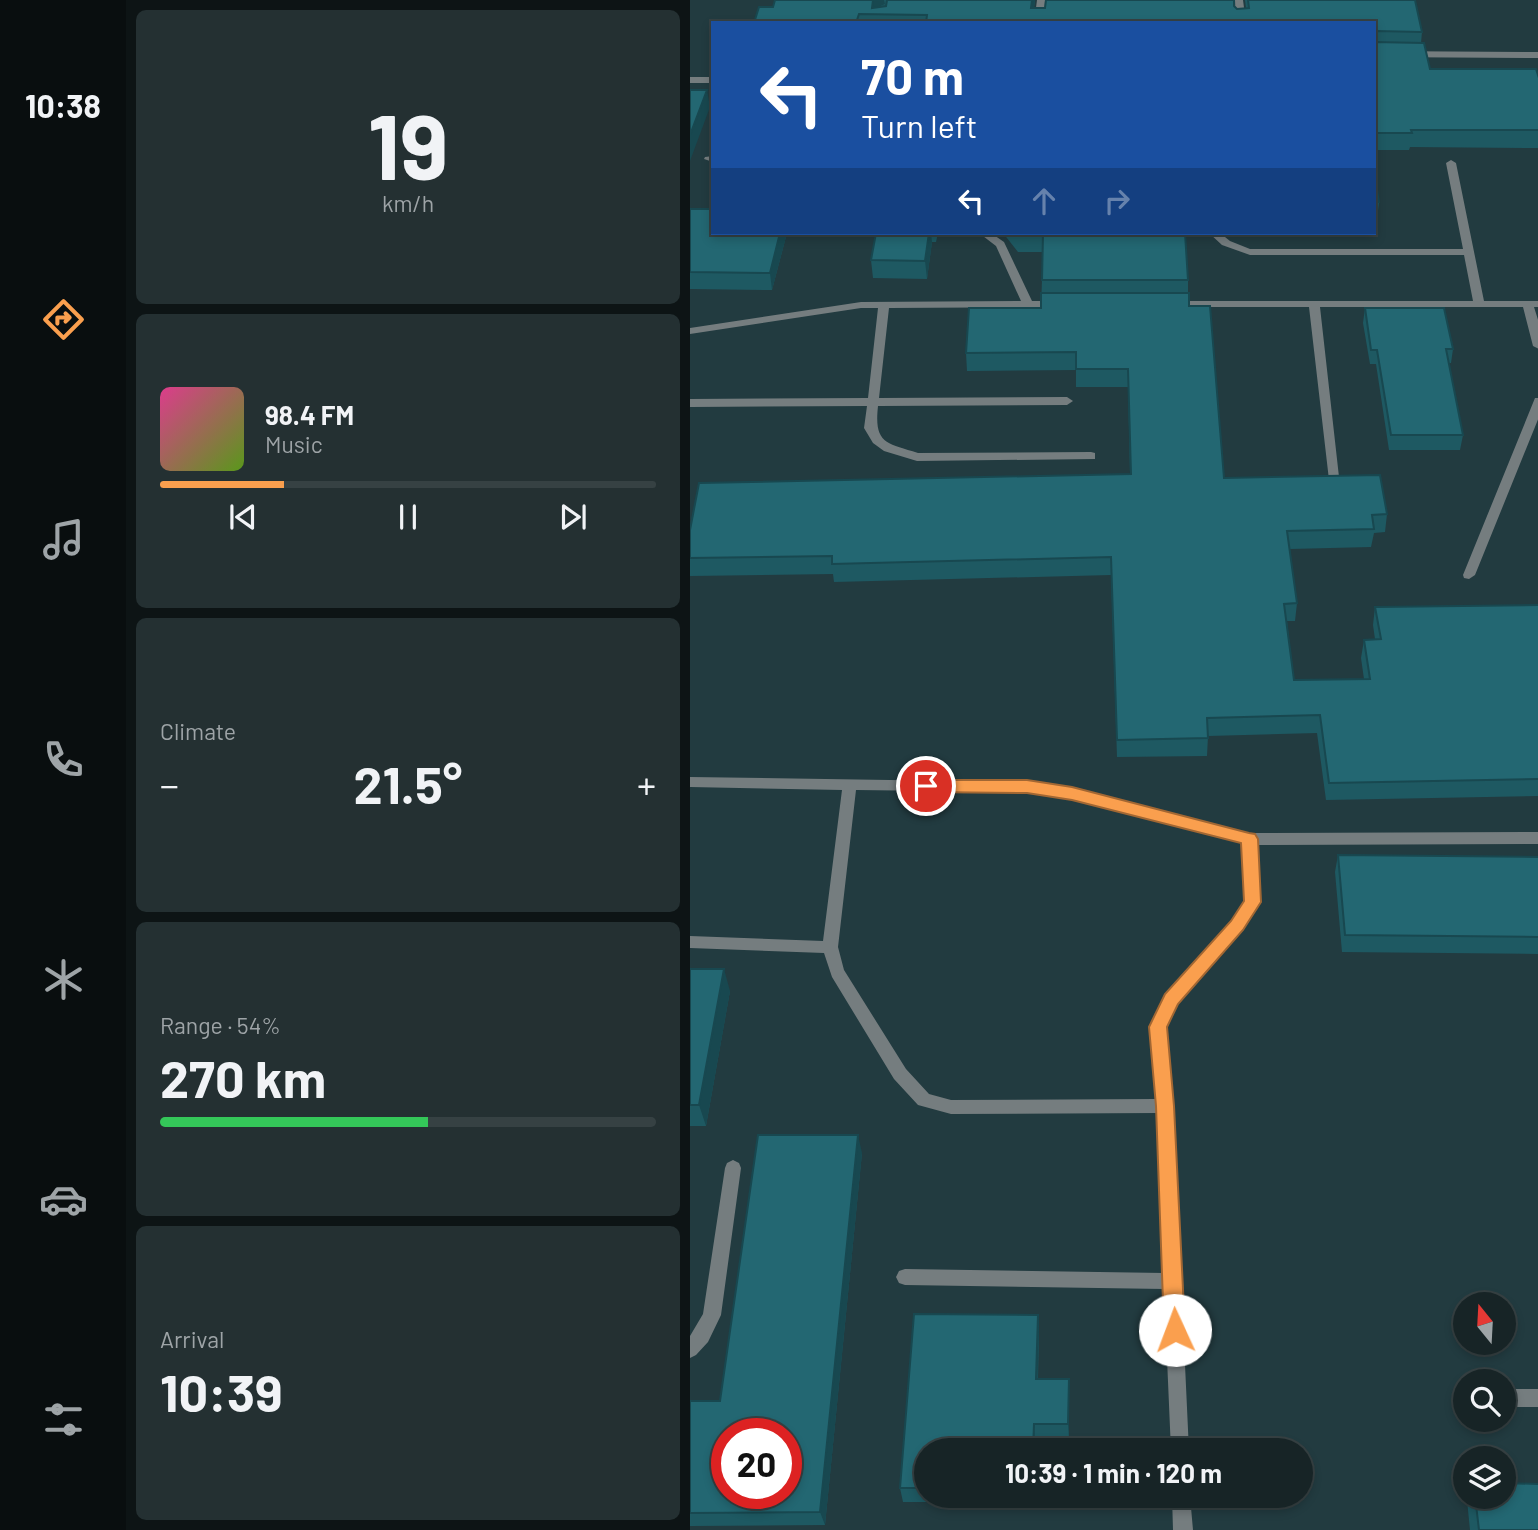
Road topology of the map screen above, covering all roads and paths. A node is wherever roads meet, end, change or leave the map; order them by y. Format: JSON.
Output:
{"nodes":[{"id":1,"x":1041,"y":0,"type":"edge"},
{"id":2,"x":1239,"y":0,"type":"edge"},
{"id":3,"x":1039,"y":21,"type":"edge"},
{"id":4,"x":1241,"y":21,"type":"edge"},
{"id":5,"x":1376,"y":54,"type":"edge"},
{"id":6,"x":1539,"y":55,"type":"edge"},
{"id":7,"x":690,"y":80,"type":"edge"},
{"id":8,"x":711,"y":80,"type":"edge"},
{"id":9,"x":1451,"y":163,"type":"dead end"},
{"id":10,"x":987,"y":235,"type":"edge"},
{"id":11,"x":1216,"y":235,"type":"edge"},
{"id":12,"x":1468,"y":252,"type":"junction"},
{"id":13,"x":1028,"y":304,"type":"junction"},
{"id":14,"x":1069,"y":304,"type":"edge"},
{"id":15,"x":1164,"y":304,"type":"edge"},
{"id":16,"x":1314,"y":304,"type":"junction"},
{"id":17,"x":1479,"y":304,"type":"junction"},
{"id":18,"x":1534,"y":304,"type":"edge"},
{"id":19,"x":884,"y":305,"type":"junction"},
{"id":20,"x":690,"y":331,"type":"edge"},
{"id":21,"x":1539,"y":346,"type":"edge"},
{"id":22,"x":1067,"y":401,"type":"dead end"},
{"id":23,"x":1539,"y":401,"type":"edge"},
{"id":24,"x":872,"y":402,"type":"junction"},
{"id":25,"x":690,"y":403,"type":"edge"},
{"id":26,"x":1091,"y":456,"type":"dead end"},
{"id":27,"x":1333,"y":477,"type":"edge"},
{"id":28,"x":1469,"y":575,"type":"dead end"},
{"id":29,"x":690,"y":782,"type":"edge"},
{"id":30,"x":850,"y":785,"type":"junction"},
{"id":31,"x":1539,"y":838,"type":"edge"},
{"id":32,"x":1249,"y":839,"type":"junction"},
{"id":33,"x":690,"y":942,"type":"edge"},
{"id":34,"x":830,"y":947,"type":"junction"},
{"id":35,"x":1165,"y":1106,"type":"junction"},
{"id":36,"x":733,"y":1168,"type":"dead end"},
{"id":37,"x":905,"y":1277,"type":"dead end"},
{"id":38,"x":1172,"y":1281,"type":"junction"},
{"id":39,"x":690,"y":1349,"type":"edge"},
{"id":40,"x":1516,"y":1398,"type":"edge"},
{"id":41,"x":1539,"y":1398,"type":"edge"},
{"id":42,"x":1178,"y":1438,"type":"edge"},
{"id":43,"x":1182,"y":1508,"type":"edge"},
{"id":44,"x":1183,"y":1530,"type":"edge"}],
"edges":[{"from":1,"to":3,"type":"lane"},
{"from":2,"to":4,"type":"lane"},
{"from":5,"to":6,"type":"lane"},
{"from":7,"to":8,"type":"lane"},
{"from":9,"to":12,"type":"lane"},
{"from":10,"to":13,"type":"lane"},
{"from":11,"to":12,"type":"lane"},
{"from":12,"to":17,"type":"lane"},
{"from":13,"to":14,"type":"lane"},
{"from":13,"to":19,"type":"lane"},
{"from":15,"to":16,"type":"lane"},
{"from":16,"to":17,"type":"lane"},
{"from":16,"to":27,"type":"lane"},
{"from":17,"to":18,"type":"lane"},
{"from":18,"to":21,"type":"lane"},
{"from":19,"to":20,"type":"lane"},
{"from":19,"to":24,"type":"lane"},
{"from":22,"to":24,"type":"lane"},
{"from":23,"to":28,"type":"lane"},
{"from":24,"to":25,"type":"lane"},
{"from":24,"to":26,"type":"lane"},
{"from":29,"to":30,"type":"lane"},
{"from":30,"to":32,"type":"lane"},
{"from":30,"to":34,"type":"lane"},
{"from":31,"to":32,"type":"lane"},
{"from":32,"to":35,"type":"lane"},
{"from":33,"to":34,"type":"lane"},
{"from":34,"to":35,"type":"lane"},
{"from":35,"to":38,"type":"lane"},
{"from":36,"to":39,"type":"lane"},
{"from":37,"to":38,"type":"lane"},
{"from":38,"to":42,"type":"lane"},
{"from":40,"to":41,"type":"lane"},
{"from":43,"to":44,"type":"lane"}]}
